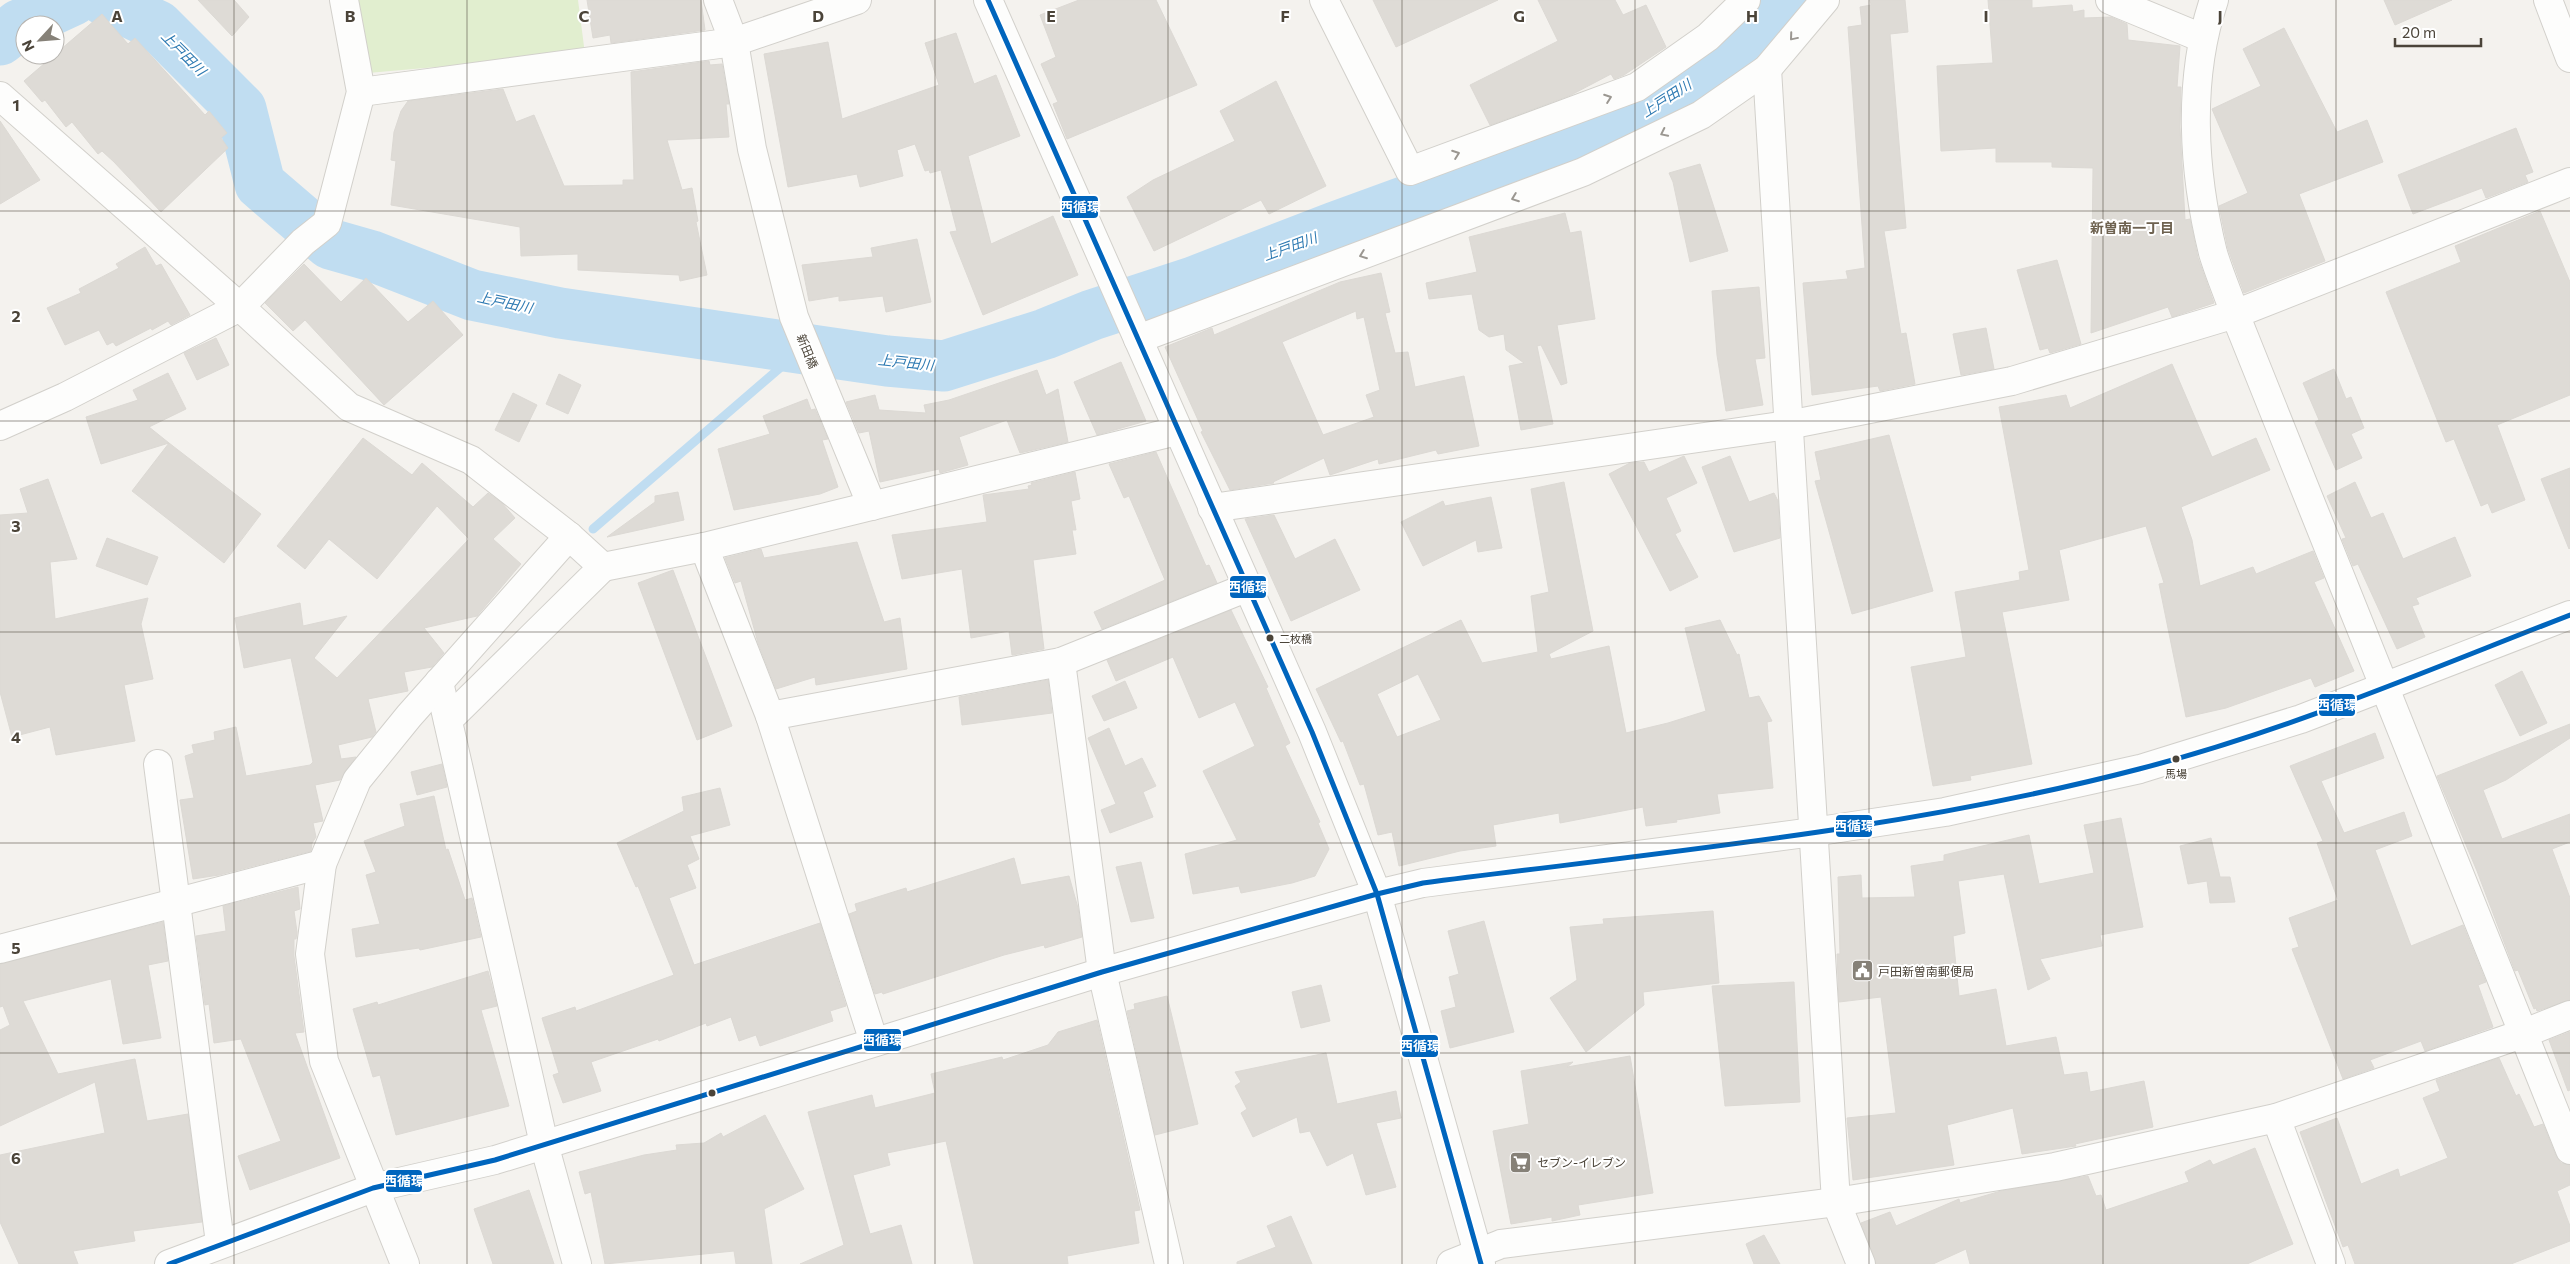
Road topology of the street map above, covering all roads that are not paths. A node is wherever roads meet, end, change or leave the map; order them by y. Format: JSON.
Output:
{"nodes":[{"id":1,"x":344,"y":0,"type":"edge"},
{"id":2,"x":718,"y":0,"type":"edge"},
{"id":3,"x":857,"y":0,"type":"edge"},
{"id":4,"x":988,"y":0,"type":"edge"},
{"id":5,"x":1324,"y":0,"type":"edge"},
{"id":6,"x":1746,"y":0,"type":"edge"},
{"id":7,"x":1825,"y":0,"type":"edge"},
{"id":8,"x":2110,"y":0,"type":"edge"},
{"id":9,"x":2214,"y":0,"type":"edge"},
{"id":10,"x":2548,"y":0,"type":"edge"},
{"id":11,"x":2202,"y":38,"type":"junction"},
{"id":12,"x":734,"y":42,"type":"junction"},
{"id":13,"x":2570,"y":58,"type":"edge"},
{"id":14,"x":1767,"y":69,"type":"junction"},
{"id":15,"x":360,"y":92,"type":"junction"},
{"id":16,"x":0,"y":96,"type":"edge"},
{"id":17,"x":2570,"y":182,"type":"edge"},
{"id":18,"x":240,"y":306,"type":"junction"},
{"id":19,"x":2235,"y":314,"type":"junction"},
{"id":20,"x":1134,"y":330,"type":"junction"},
{"id":21,"x":1788,"y":425,"type":"junction"},
{"id":22,"x":0,"y":426,"type":"edge"},
{"id":23,"x":1178,"y":431,"type":"junction"},
{"id":24,"x":872,"y":506,"type":"junction"},
{"id":25,"x":1212,"y":508,"type":"junction"},
{"id":26,"x":569,"y":536,"type":"junction"},
{"id":27,"x":704,"y":547,"type":"junction"},
{"id":28,"x":603,"y":567,"type":"junction"},
{"id":29,"x":1248,"y":588,"type":"junction"},
{"id":30,"x":2570,"y":615,"type":"edge"},
{"id":31,"x":1061,"y":662,"type":"junction"},
{"id":32,"x":439,"y":682,"type":"junction"},
{"id":33,"x":2385,"y":686,"type":"junction"},
{"id":34,"x":770,"y":716,"type":"junction"},
{"id":35,"x":448,"y":720,"type":"junction"},
{"id":36,"x":158,"y":764,"type":"dead end"},
{"id":37,"x":1813,"y":832,"type":"junction"},
{"id":38,"x":322,"y":864,"type":"junction"},
{"id":39,"x":1377,"y":894,"type":"junction"},
{"id":40,"x":176,"y":901,"type":"junction"},
{"id":41,"x":0,"y":949,"type":"edge"},
{"id":42,"x":1102,"y":972,"type":"junction"},
{"id":43,"x":2570,"y":1015,"type":"edge"},
{"id":44,"x":2522,"y":1034,"type":"junction"},
{"id":45,"x":874,"y":1042,"type":"junction"},
{"id":46,"x":2276,"y":1118,"type":"junction"},
{"id":47,"x":544,"y":1144,"type":"junction"},
{"id":48,"x":2570,"y":1150,"type":"edge"},
{"id":49,"x":373,"y":1188,"type":"junction"},
{"id":50,"x":1836,"y":1202,"type":"junction"},
{"id":51,"x":220,"y":1243,"type":"junction"},
{"id":52,"x":1480,"y":1259,"type":"edge"},
{"id":53,"x":168,"y":1264,"type":"edge"},
{"id":54,"x":405,"y":1264,"type":"edge"},
{"id":55,"x":576,"y":1264,"type":"edge"},
{"id":56,"x":1169,"y":1264,"type":"edge"},
{"id":57,"x":1452,"y":1264,"type":"edge"},
{"id":58,"x":1861,"y":1264,"type":"edge"},
{"id":59,"x":2331,"y":1264,"type":"edge"}],
"edges":[{"from":1,"to":15,"type":"street"},
{"from":2,"to":12,"type":"street","name":"新田橋"},
{"from":3,"to":12,"type":"street"},
{"from":4,"to":20,"type":"street"},
{"from":5,"to":6,"type":"street","one_way":true},
{"from":7,"to":14,"type":"street","one_way":true},
{"from":8,"to":11,"type":"street"},
{"from":9,"to":11,"type":"street"},
{"from":10,"to":13,"type":"street"},
{"from":11,"to":19,"type":"street"},
{"from":12,"to":15,"type":"street"},
{"from":12,"to":24,"type":"street","name":"新田橋"},
{"from":14,"to":20,"type":"street","one_way":true},
{"from":14,"to":21,"type":"street"},
{"from":15,"to":18,"type":"street"},
{"from":16,"to":18,"type":"street"},
{"from":17,"to":19,"type":"street"},
{"from":18,"to":22,"type":"street"},
{"from":18,"to":26,"type":"street"},
{"from":19,"to":21,"type":"street"},
{"from":19,"to":33,"type":"street"},
{"from":20,"to":23,"type":"street"},
{"from":21,"to":25,"type":"street"},
{"from":21,"to":37,"type":"street"},
{"from":23,"to":24,"type":"street"},
{"from":23,"to":25,"type":"street"},
{"from":24,"to":27,"type":"street"},
{"from":25,"to":29,"type":"street"},
{"from":26,"to":28,"type":"street"},
{"from":26,"to":32,"type":"street"},
{"from":27,"to":28,"type":"street"},
{"from":27,"to":34,"type":"street"},
{"from":28,"to":35,"type":"street"},
{"from":29,"to":31,"type":"street"},
{"from":29,"to":39,"type":"street"},
{"from":30,"to":33,"type":"street"},
{"from":31,"to":34,"type":"street"},
{"from":31,"to":42,"type":"street"},
{"from":32,"to":35,"type":"street"},
{"from":32,"to":38,"type":"street"},
{"from":33,"to":37,"type":"street"},
{"from":33,"to":44,"type":"street"},
{"from":34,"to":45,"type":"street"},
{"from":35,"to":47,"type":"street"},
{"from":36,"to":40,"type":"street"},
{"from":37,"to":39,"type":"street"},
{"from":37,"to":50,"type":"street"},
{"from":38,"to":40,"type":"street"},
{"from":38,"to":49,"type":"street"},
{"from":39,"to":42,"type":"street"},
{"from":39,"to":52,"type":"street"},
{"from":40,"to":41,"type":"street"},
{"from":40,"to":51,"type":"street"},
{"from":42,"to":45,"type":"street"},
{"from":42,"to":56,"type":"street"},
{"from":43,"to":44,"type":"street"},
{"from":44,"to":46,"type":"street"},
{"from":44,"to":48,"type":"street"},
{"from":45,"to":47,"type":"street"},
{"from":46,"to":50,"type":"street"},
{"from":46,"to":59,"type":"street"},
{"from":47,"to":49,"type":"street"},
{"from":47,"to":55,"type":"street"},
{"from":49,"to":51,"type":"street"},
{"from":49,"to":54,"type":"street"},
{"from":50,"to":52,"type":"street"},
{"from":50,"to":58,"type":"street"},
{"from":51,"to":53,"type":"street"},
{"from":52,"to":57,"type":"street"}]}
